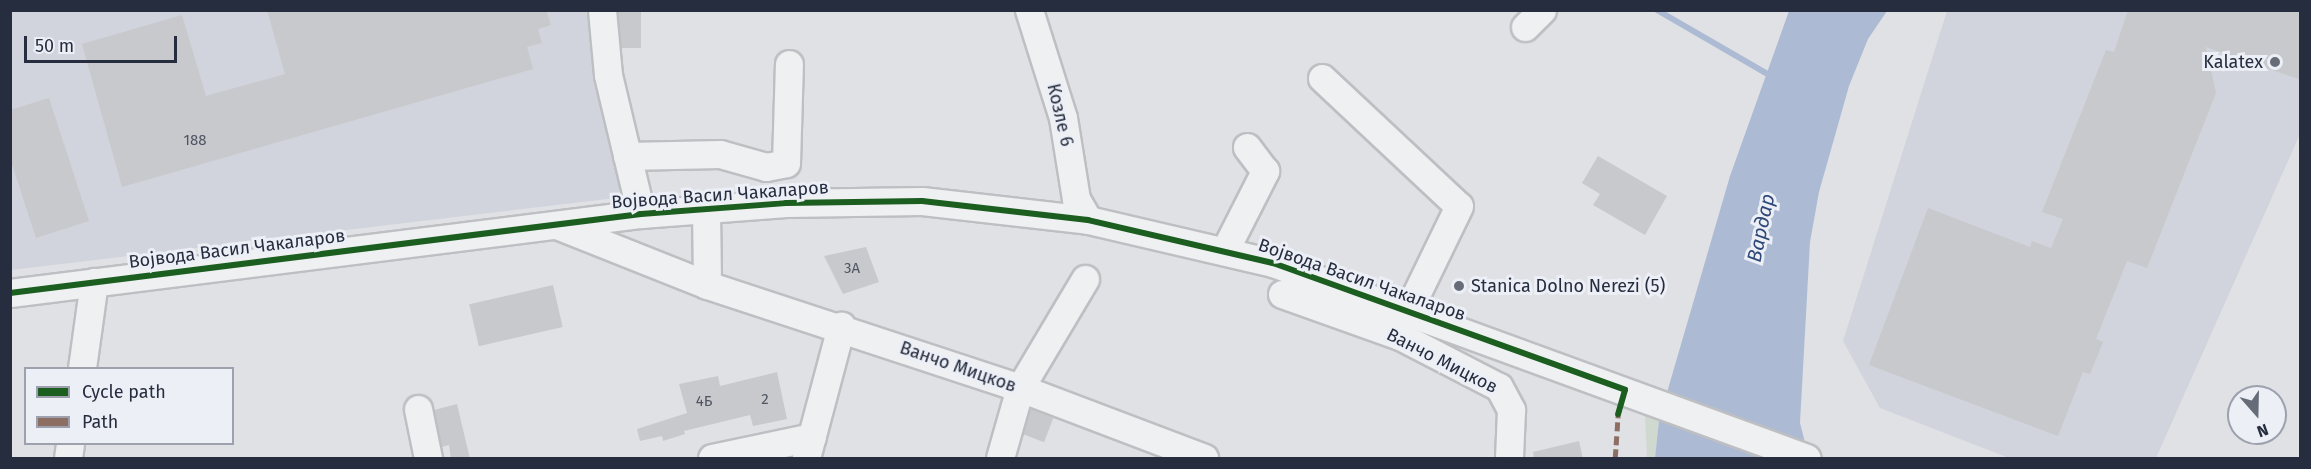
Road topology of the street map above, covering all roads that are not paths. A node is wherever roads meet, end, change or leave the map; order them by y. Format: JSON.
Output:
{"nodes":[{"id":1,"x":602,"y":10,"type":"edge"},
{"id":2,"x":1029,"y":10,"type":"edge"},
{"id":3,"x":789,"y":64,"type":"dead end"},
{"id":4,"x":1322,"y":78,"type":"dead end"},
{"id":5,"x":1246,"y":147,"type":"dead end"},
{"id":6,"x":627,"y":156,"type":"junction"},
{"id":7,"x":706,"y":210,"type":"junction"},
{"id":8,"x":641,"y":214,"type":"junction"},
{"id":9,"x":1088,"y":220,"type":"junction"},
{"id":10,"x":555,"y":225,"type":"junction"},
{"id":11,"x":1225,"y":250,"type":"junction"},
{"id":12,"x":1085,"y":279,"type":"dead end"},
{"id":13,"x":94,"y":282,"type":"junction"},
{"id":14,"x":707,"y":285,"type":"junction"},
{"id":15,"x":10,"y":293,"type":"edge"},
{"id":16,"x":1282,"y":294,"type":"dead end"},
{"id":17,"x":1408,"y":311,"type":"junction"},
{"id":18,"x":841,"y":326,"type":"junction"},
{"id":19,"x":82,"y":367,"type":"edge"},
{"id":20,"x":1020,"y":388,"type":"junction"},
{"id":21,"x":418,"y":409,"type":"dead end"},
{"id":22,"x":809,"y":448,"type":"edge"},
{"id":23,"x":428,"y":459,"type":"edge"},
{"id":24,"x":712,"y":459,"type":"edge"},
{"id":25,"x":1000,"y":459,"type":"edge"},
{"id":26,"x":1204,"y":459,"type":"edge"},
{"id":27,"x":1509,"y":459,"type":"edge"},
{"id":28,"x":1807,"y":459,"type":"edge"}],
"edges":[{"from":1,"to":6,"type":"street"},
{"from":2,"to":9,"type":"street","name":"Козле 6"},
{"from":3,"to":6,"type":"street"},
{"from":4,"to":17,"type":"street"},
{"from":5,"to":11,"type":"street"},
{"from":6,"to":8,"type":"street"},
{"from":7,"to":8,"type":"street","name":"Војвода Васил Чакаларов"},
{"from":7,"to":9,"type":"street","name":"Војвода Васил Чакаларов"},
{"from":7,"to":14,"type":"street"},
{"from":8,"to":10,"type":"street","name":"Војвода Васил Чакаларов"},
{"from":9,"to":11,"type":"street","name":"Војвода Васил Чакаларов"},
{"from":10,"to":13,"type":"street","name":"Војвода Васил Чакаларов"},
{"from":10,"to":14,"type":"street","name":"Ванчо Мицков"},
{"from":11,"to":17,"type":"street","name":"Војвода Васил Чакаларов"},
{"from":12,"to":20,"type":"street"},
{"from":13,"to":15,"type":"street","name":"Војвода Васил Чакаларов"},
{"from":13,"to":19,"type":"street"},
{"from":14,"to":18,"type":"street","name":"Ванчо Мицков"},
{"from":16,"to":27,"type":"street","name":"Ванчо Мицков"},
{"from":17,"to":28,"type":"street","name":"Војвода Васил Чакаларов"},
{"from":18,"to":20,"type":"street","name":"Ванчо Мицков"},
{"from":18,"to":22,"type":"street"},
{"from":20,"to":25,"type":"street"},
{"from":20,"to":26,"type":"street","name":"Ванчо Мицков"},
{"from":21,"to":23,"type":"street"},
{"from":22,"to":24,"type":"street"}]}
